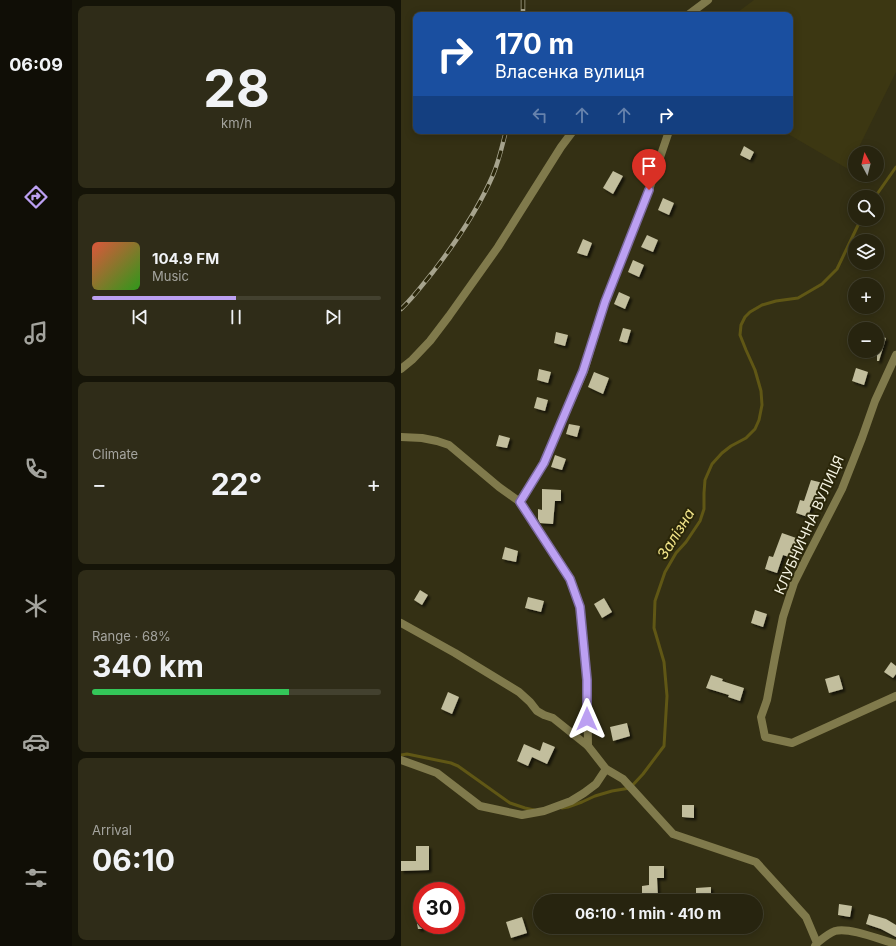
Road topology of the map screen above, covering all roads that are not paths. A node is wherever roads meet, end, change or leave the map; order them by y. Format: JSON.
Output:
{"nodes":[{"id":1,"x":708,"y":0,"type":"edge"},
{"id":2,"x":693,"y":12,"type":"edge"},
{"id":3,"x":571,"y":134,"type":"edge"},
{"id":4,"x":668,"y":134,"type":"edge"},
{"id":5,"x":896,"y":355,"type":"edge"},
{"id":6,"x":401,"y":369,"type":"edge"},
{"id":7,"x":401,"y":437,"type":"edge"},
{"id":8,"x":520,"y":502,"type":"junction"},
{"id":9,"x":401,"y":623,"type":"edge"},
{"id":10,"x":896,"y":696,"type":"edge"},
{"id":11,"x":588,"y":746,"type":"junction"},
{"id":12,"x":401,"y":760,"type":"edge"},
{"id":13,"x":606,"y":769,"type":"junction"},
{"id":14,"x":896,"y":944,"type":"edge"},
{"id":15,"x":816,"y":945,"type":"edge"}],
"edges":[{"from":1,"to":2,"type":"street"},
{"from":3,"to":6,"type":"street"},
{"from":4,"to":8,"type":"street"},
{"from":5,"to":10,"type":"street","name":"КЛУБНИЧНА ВУЛИЦЯ"},
{"from":7,"to":8,"type":"street"},
{"from":8,"to":11,"type":"street"},
{"from":9,"to":11,"type":"street"},
{"from":11,"to":13,"type":"street"},
{"from":12,"to":13,"type":"street"},
{"from":13,"to":15,"type":"street"},
{"from":14,"to":15,"type":"street"}]}
